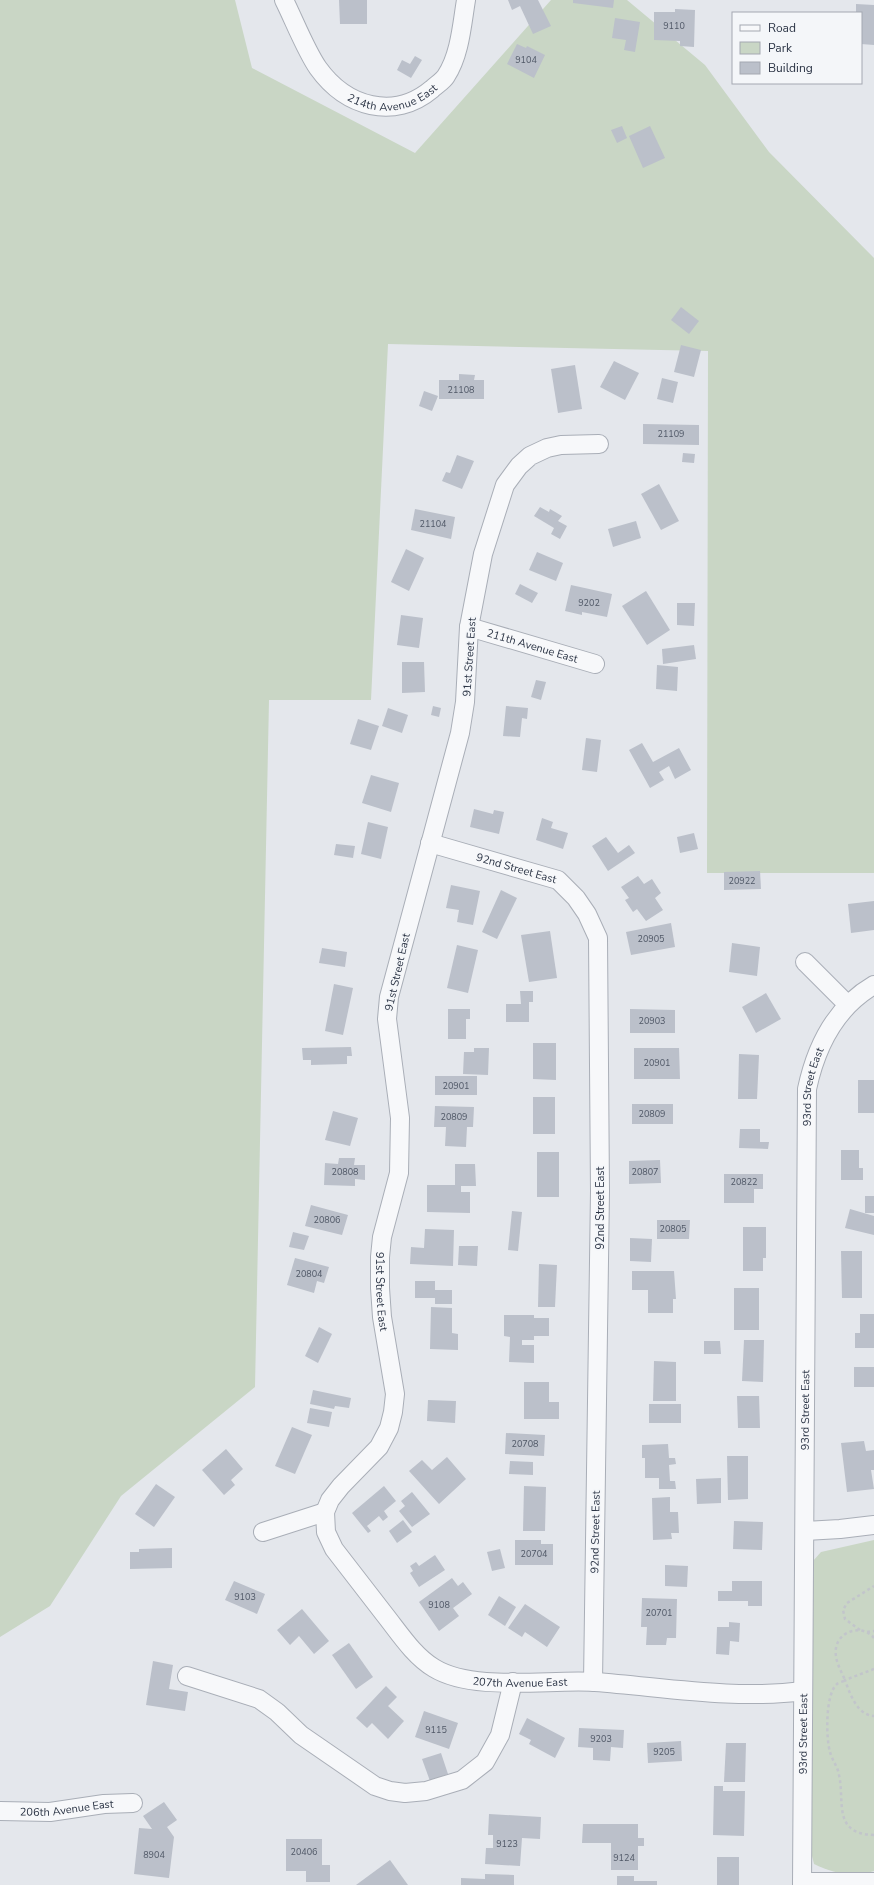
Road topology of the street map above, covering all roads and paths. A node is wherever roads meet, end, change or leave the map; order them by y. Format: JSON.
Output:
{"nodes":[{"id":1,"x":284,"y":0,"type":"edge"},
{"id":2,"x":466,"y":0,"type":"edge"},
{"id":3,"x":599,"y":444,"type":"dead end"},
{"id":4,"x":469,"y":627,"type":"junction"},
{"id":5,"x":595,"y":664,"type":"dead end"},
{"id":6,"x":430,"y":843,"type":"junction"},
{"id":7,"x":805,"y":962,"type":"dead end"},
{"id":8,"x":874,"y":985,"type":"edge"},
{"id":9,"x":847,"y":1004,"type":"junction"},
{"id":10,"x":325,"y":1512,"type":"junction"},
{"id":11,"x":874,"y":1525,"type":"edge"},
{"id":12,"x":805,"y":1531,"type":"junction"},
{"id":13,"x":263,"y":1532,"type":"dead end"},
{"id":14,"x":874,"y":1586,"type":"edge"},
{"id":15,"x":860,"y":1630,"type":"junction"},
{"id":16,"x":874,"y":1631,"type":"edge"},
{"id":17,"x":867,"y":1632,"type":"junction"},
{"id":18,"x":874,"y":1638,"type":"edge"},
{"id":19,"x":874,"y":1669,"type":"edge"},
{"id":20,"x":187,"y":1676,"type":"dead end"},
{"id":21,"x":845,"y":1680,"type":"junction"},
{"id":22,"x":513,"y":1682,"type":"junction"},
{"id":23,"x":593,"y":1682,"type":"junction"},
{"id":24,"x":803,"y":1691,"type":"junction"},
{"id":25,"x":874,"y":1716,"type":"edge"},
{"id":26,"x":133,"y":1803,"type":"dead end"},
{"id":27,"x":0,"y":1811,"type":"edge"},
{"id":28,"x":874,"y":1835,"type":"edge"},
{"id":29,"x":874,"y":1882,"type":"edge"},
{"id":30,"x":802,"y":1884,"type":"edge"}],
"edges":[{"from":1,"to":2,"type":"street","name":"214th Avenue East"},
{"from":3,"to":4,"type":"street","name":"91st Street East"},
{"from":4,"to":5,"type":"street","name":"211th Avenue East"},
{"from":4,"to":6,"type":"street","name":"91st Street East"},
{"from":6,"to":10,"type":"street","name":"91st Street East"},
{"from":6,"to":23,"type":"street","name":"92nd Street East"},
{"from":7,"to":9,"type":"street"},
{"from":8,"to":9,"type":"street","name":"93rd Street East"},
{"from":9,"to":12,"type":"street","name":"93rd Street East"},
{"from":10,"to":13,"type":"street"},
{"from":10,"to":22,"type":"street","name":"207th Avenue East"},
{"from":11,"to":12,"type":"street"},
{"from":12,"to":24,"type":"street","name":"93rd Street East"},
{"from":14,"to":15,"type":"path"},
{"from":15,"to":17,"type":"path"},
{"from":15,"to":21,"type":"path"},
{"from":16,"to":17,"type":"path"},
{"from":17,"to":18,"type":"path"},
{"from":19,"to":21,"type":"path"},
{"from":20,"to":22,"type":"street"},
{"from":21,"to":25,"type":"path"},
{"from":21,"to":28,"type":"path"},
{"from":22,"to":23,"type":"street","name":"207th Avenue East"},
{"from":23,"to":24,"type":"street","name":"207th Avenue East"},
{"from":24,"to":30,"type":"street","name":"93rd Street East"},
{"from":26,"to":27,"type":"street","name":"206th Avenue East"},
{"from":29,"to":30,"type":"street"}]}
